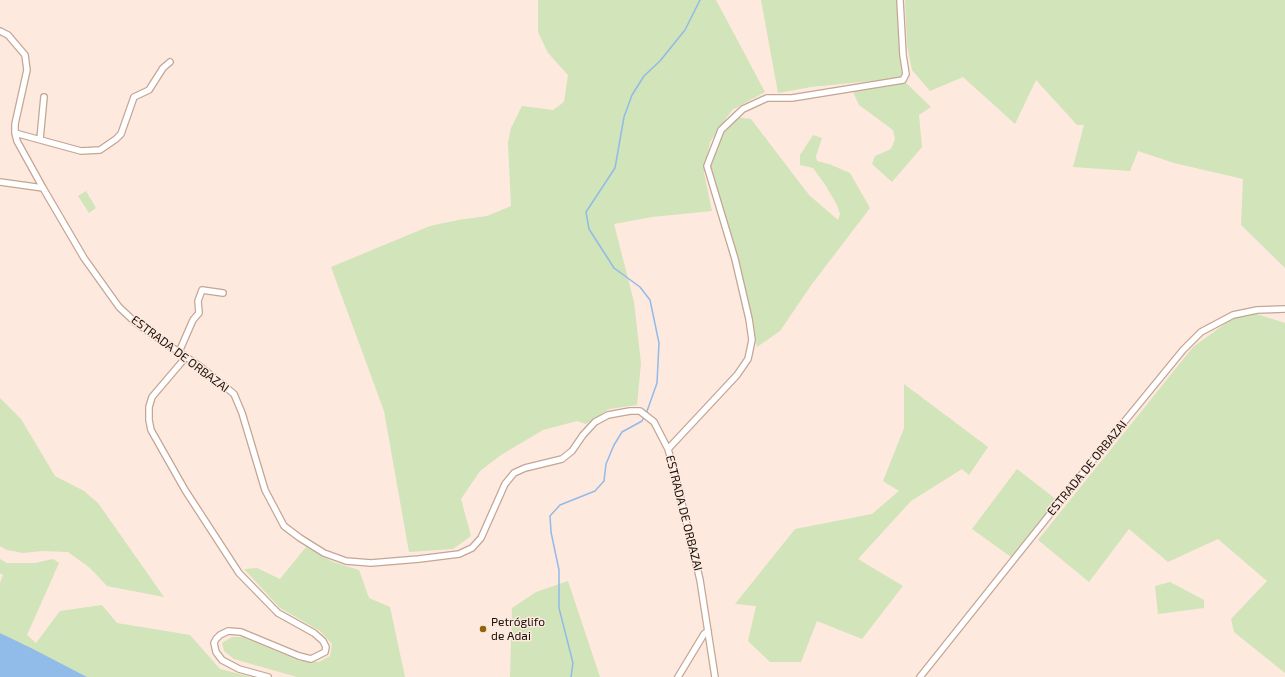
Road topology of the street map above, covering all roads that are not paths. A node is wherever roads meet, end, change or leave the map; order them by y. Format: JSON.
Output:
{"nodes":[{"id":1,"x":900,"y":0,"type":"edge"},
{"id":2,"x":0,"y":31,"type":"edge"},
{"id":3,"x":170,"y":62,"type":"dead end"},
{"id":4,"x":44,"y":97,"type":"dead end"},
{"id":5,"x":15,"y":132,"type":"junction"},
{"id":6,"x":40,"y":139,"type":"junction"},
{"id":7,"x":0,"y":182,"type":"edge"},
{"id":8,"x":44,"y":188,"type":"junction"},
{"id":9,"x":223,"y":293,"type":"dead end"},
{"id":10,"x":1285,"y":309,"type":"edge"},
{"id":11,"x":179,"y":352,"type":"junction"},
{"id":12,"x":186,"y":356,"type":"junction"},
{"id":13,"x":668,"y":449,"type":"junction"},
{"id":14,"x":708,"y":631,"type":"junction"},
{"id":15,"x":700,"y":640,"type":"junction"},
{"id":16,"x":709,"y":640,"type":"junction"},
{"id":17,"x":268,"y":677,"type":"edge"},
{"id":18,"x":678,"y":677,"type":"edge"},
{"id":19,"x":714,"y":677,"type":"edge"},
{"id":20,"x":920,"y":677,"type":"edge"}],
"edges":[{"from":1,"to":13,"type":"street"},
{"from":2,"to":5,"type":"street","name":"ESTRADA DE ORBAZAI"},
{"from":3,"to":6,"type":"street"},
{"from":4,"to":6,"type":"street"},
{"from":5,"to":6,"type":"street"},
{"from":5,"to":8,"type":"street","name":"ESTRADA DE ORBAZAI"},
{"from":7,"to":8,"type":"street"},
{"from":8,"to":11,"type":"street","name":"ESTRADA DE ORBAZAI"},
{"from":9,"to":11,"type":"street"},
{"from":10,"to":20,"type":"street","name":"ESTRADA DE ORBAZAI"},
{"from":11,"to":12,"type":"street","name":"ESTRADA DE ORBAZAI"},
{"from":12,"to":13,"type":"street","name":"ESTRADA DE ORBAZAI"},
{"from":12,"to":17,"type":"street"},
{"from":13,"to":14,"type":"street","name":"ESTRADA DE ORBAZAI"},
{"from":14,"to":15,"type":"street"},
{"from":14,"to":16,"type":"street","name":"ESTRADA DE ORBAZAI"},
{"from":15,"to":16,"type":"street"},
{"from":15,"to":18,"type":"street"},
{"from":16,"to":19,"type":"street","name":"ESTRADA DE ORBAZAI"}]}
